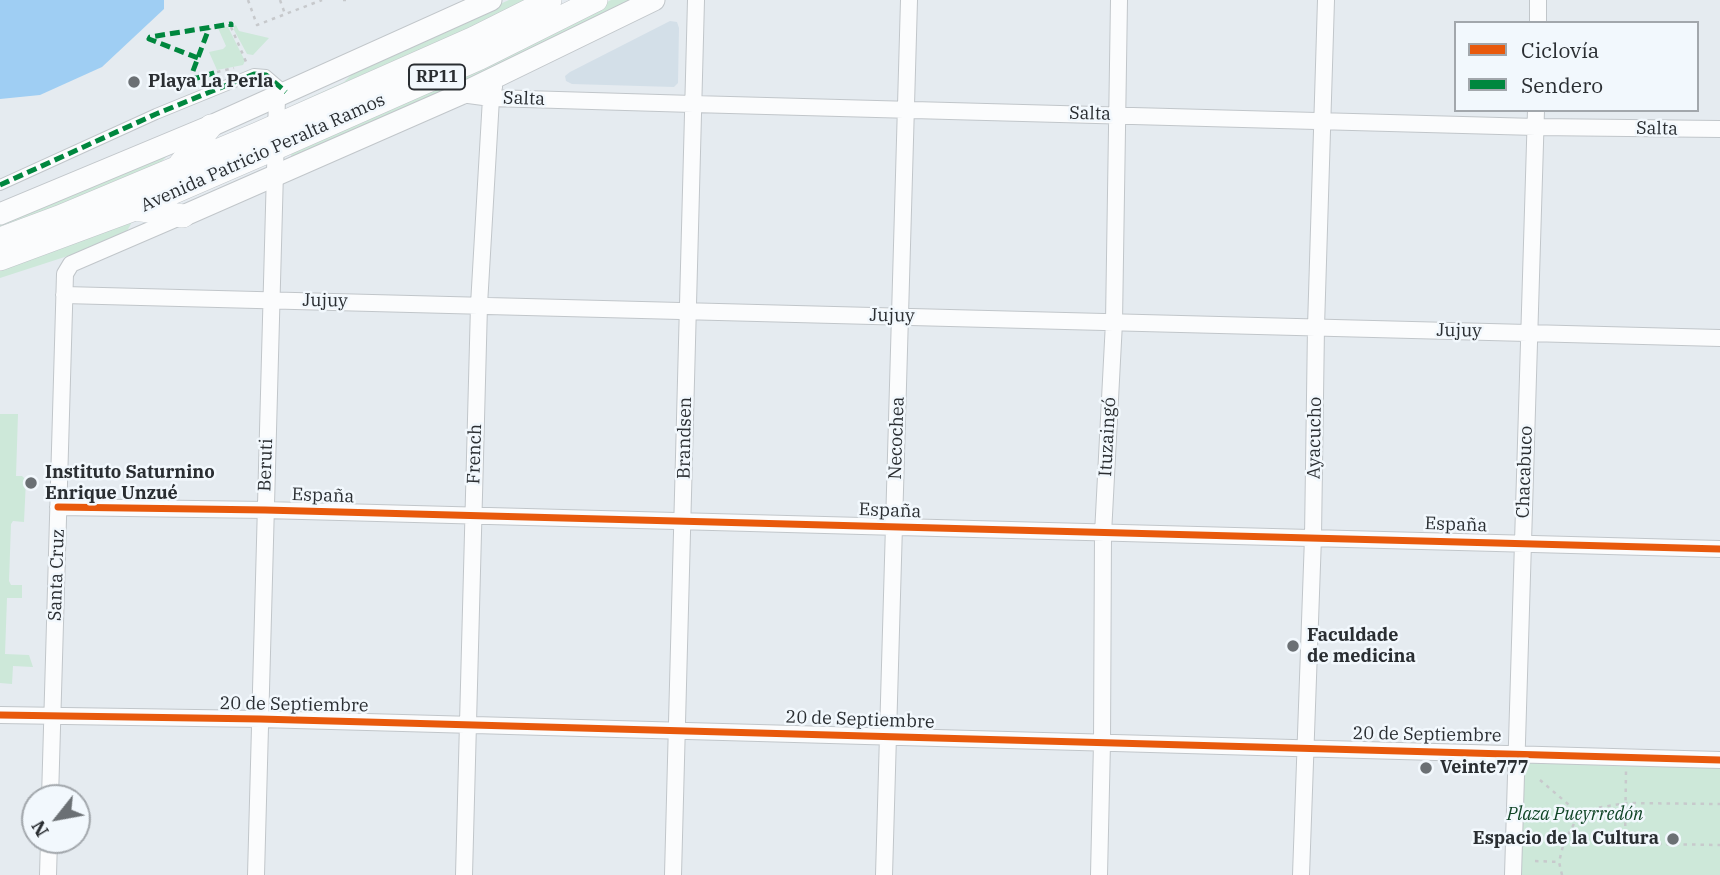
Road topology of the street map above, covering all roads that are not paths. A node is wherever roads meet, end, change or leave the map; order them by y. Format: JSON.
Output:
{"nodes":[{"id":1,"x":491,"y":0,"type":"edge"},
{"id":2,"x":550,"y":0,"type":"edge"},
{"id":3,"x":596,"y":0,"type":"edge"},
{"id":4,"x":654,"y":0,"type":"edge"},
{"id":5,"x":696,"y":0,"type":"edge"},
{"id":6,"x":909,"y":0,"type":"edge"},
{"id":7,"x":1119,"y":0,"type":"edge"},
{"id":8,"x":1326,"y":0,"type":"edge"},
{"id":9,"x":1538,"y":0,"type":"edge"},
{"id":10,"x":1538,"y":21,"type":"edge"},
{"id":11,"x":497,"y":77,"type":"junction"},
{"id":12,"x":281,"y":94,"type":"junction"},
{"id":13,"x":461,"y":94,"type":"junction"},
{"id":14,"x":491,"y":98,"type":"junction"},
{"id":15,"x":693,"y":104,"type":"junction"},
{"id":16,"x":906,"y":110,"type":"junction"},
{"id":17,"x":1118,"y":115,"type":"junction"},
{"id":18,"x":1536,"y":119,"type":"edge"},
{"id":19,"x":1322,"y":121,"type":"junction"},
{"id":20,"x":211,"y":126,"type":"junction"},
{"id":21,"x":1720,"y":129,"type":"edge"},
{"id":22,"x":276,"y":136,"type":"junction"},
{"id":23,"x":177,"y":168,"type":"junction"},
{"id":24,"x":275,"y":177,"type":"junction"},
{"id":25,"x":0,"y":185,"type":"edge"},
{"id":26,"x":135,"y":209,"type":"junction"},
{"id":27,"x":0,"y":214,"type":"edge"},
{"id":28,"x":183,"y":216,"type":"junction"},
{"id":29,"x":0,"y":239,"type":"edge"},
{"id":30,"x":0,"y":259,"type":"edge"},
{"id":31,"x":67,"y":268,"type":"joint"},
{"id":32,"x":64,"y":295,"type":"junction"},
{"id":33,"x":272,"y":300,"type":"junction"},
{"id":34,"x":479,"y":305,"type":"junction"},
{"id":35,"x":688,"y":311,"type":"junction"},
{"id":36,"x":900,"y":316,"type":"junction"},
{"id":37,"x":1114,"y":322,"type":"junction"},
{"id":38,"x":1316,"y":327,"type":"junction"},
{"id":39,"x":1529,"y":332,"type":"junction"},
{"id":40,"x":1720,"y":338,"type":"edge"},
{"id":41,"x":58,"y":507,"type":"junction"},
{"id":42,"x":265,"y":510,"type":"junction"},
{"id":43,"x":474,"y":516,"type":"junction"},
{"id":44,"x":682,"y":521,"type":"junction"},
{"id":45,"x":894,"y":527,"type":"junction"},
{"id":46,"x":1103,"y":534,"type":"junction"},
{"id":47,"x":1313,"y":537,"type":"junction"},
{"id":48,"x":1523,"y":542,"type":"junction"},
{"id":49,"x":1720,"y":549,"type":"edge"},
{"id":50,"x":0,"y":715,"type":"edge"},
{"id":51,"x":52,"y":717,"type":"junction"},
{"id":52,"x":260,"y":719,"type":"junction"},
{"id":53,"x":468,"y":725,"type":"junction"},
{"id":54,"x":677,"y":731,"type":"junction"},
{"id":55,"x":888,"y":737,"type":"junction"},
{"id":56,"x":1102,"y":743,"type":"junction"},
{"id":57,"x":1305,"y":748,"type":"junction"},
{"id":58,"x":1516,"y":753,"type":"junction"},
{"id":59,"x":1720,"y":760,"type":"edge"},
{"id":60,"x":50,"y":784,"type":"edge"},
{"id":61,"x":49,"y":854,"type":"edge"},
{"id":62,"x":48,"y":875,"type":"edge"},
{"id":63,"x":256,"y":875,"type":"edge"},
{"id":64,"x":464,"y":875,"type":"edge"},
{"id":65,"x":673,"y":875,"type":"edge"},
{"id":66,"x":884,"y":875,"type":"edge"},
{"id":67,"x":1099,"y":875,"type":"edge"},
{"id":68,"x":1301,"y":875,"type":"edge"},
{"id":69,"x":1513,"y":875,"type":"edge"}],
"edges":[{"from":1,"to":12,"type":"main road"},
{"from":2,"to":22,"type":"main road","name":"Avenida Patricio Peralta Ramos","number":"RP11"},
{"from":3,"to":22,"type":"main road","name":"Avenida Patricio Peralta Ramos","number":"RP11"},
{"from":4,"to":11,"type":"main road","name":"Avenida Patricio Peralta Ramos"},
{"from":5,"to":15,"type":"street","name":"Brandsen"},
{"from":6,"to":16,"type":"street","name":"Necochea"},
{"from":7,"to":17,"type":"street","name":"Ituzaingó"},
{"from":8,"to":19,"type":"street","name":"Ayacucho"},
{"from":9,"to":10,"type":"street"},
{"from":11,"to":13,"type":"main road","name":"Avenida Patricio Peralta Ramos"},
{"from":11,"to":14,"type":"street","name":"French"},
{"from":12,"to":20,"type":"main road"},
{"from":12,"to":22,"type":"street","name":"Beruti"},
{"from":12,"to":25,"type":"street"},
{"from":13,"to":14,"type":"street","name":"Salta"},
{"from":13,"to":24,"type":"main road","name":"Avenida Patricio Peralta Ramos"},
{"from":14,"to":15,"type":"street","name":"Salta"},
{"from":14,"to":34,"type":"street","name":"French"},
{"from":15,"to":16,"type":"street","name":"Salta"},
{"from":15,"to":35,"type":"street","name":"Brandsen"},
{"from":16,"to":17,"type":"street","name":"Salta"},
{"from":16,"to":36,"type":"street","name":"Necochea"},
{"from":17,"to":19,"type":"street","name":"Salta"},
{"from":17,"to":37,"type":"street","name":"Ituzaingó"},
{"from":18,"to":19,"type":"street","name":"Salta"},
{"from":18,"to":21,"type":"street","name":"Salta"},
{"from":18,"to":39,"type":"street","name":"Chacabuco"},
{"from":19,"to":38,"type":"street","name":"Ayacucho"},
{"from":20,"to":23,"type":"main road"},
{"from":20,"to":27,"type":"main road"},
{"from":22,"to":23,"type":"main road","name":"Avenida Patricio Peralta Ramos","number":"RP11"},
{"from":22,"to":24,"type":"street","name":"Beruti"},
{"from":22,"to":26,"type":"main road","name":"Avenida Patricio Peralta Ramos","number":"RP11"},
{"from":23,"to":29,"type":"main road","name":"Avenida Patricio Peralta Ramos","number":"RP11"},
{"from":24,"to":28,"type":"main road","name":"Avenida Patricio Peralta Ramos"},
{"from":24,"to":33,"type":"street","name":"Beruti"},
{"from":26,"to":28,"type":"main road"},
{"from":26,"to":30,"type":"main road","name":"Avenida Patricio Peralta Ramos","number":"RP11"},
{"from":28,"to":31,"type":"street","name":"Avenida Patricio Peralta Ramos"},
{"from":31,"to":32,"type":"street","name":"Santa Cruz"},
{"from":32,"to":33,"type":"street","name":"Jujuy"},
{"from":32,"to":41,"type":"street","name":"Santa Cruz"},
{"from":33,"to":34,"type":"street","name":"Jujuy"},
{"from":33,"to":42,"type":"street","name":"Beruti"},
{"from":34,"to":35,"type":"street","name":"Jujuy"},
{"from":34,"to":43,"type":"street","name":"French"},
{"from":35,"to":36,"type":"street","name":"Jujuy"},
{"from":35,"to":44,"type":"street","name":"Brandsen"},
{"from":36,"to":37,"type":"street","name":"Jujuy"},
{"from":36,"to":45,"type":"street","name":"Necochea"},
{"from":37,"to":38,"type":"street","name":"Jujuy"},
{"from":37,"to":46,"type":"street","name":"Ituzaingó"},
{"from":38,"to":39,"type":"street","name":"Jujuy"},
{"from":38,"to":47,"type":"street","name":"Ayacucho"},
{"from":39,"to":40,"type":"street","name":"Jujuy"},
{"from":39,"to":48,"type":"street","name":"Chacabuco"},
{"from":41,"to":42,"type":"street","name":"España"},
{"from":41,"to":51,"type":"street","name":"Santa Cruz"},
{"from":42,"to":43,"type":"street","name":"España"},
{"from":42,"to":52,"type":"street","name":"Beruti"},
{"from":43,"to":44,"type":"street","name":"España"},
{"from":43,"to":53,"type":"street","name":"French"},
{"from":44,"to":45,"type":"street","name":"España"},
{"from":44,"to":54,"type":"street","name":"Brandsen"},
{"from":45,"to":46,"type":"street","name":"España"},
{"from":45,"to":55,"type":"street","name":"Necochea"},
{"from":46,"to":47,"type":"street","name":"España"},
{"from":46,"to":56,"type":"street","name":"Ituzaingó"},
{"from":47,"to":48,"type":"street","name":"España"},
{"from":47,"to":57,"type":"street","name":"Ayacucho"},
{"from":48,"to":49,"type":"street","name":"España"},
{"from":48,"to":58,"type":"street","name":"Chacabuco"},
{"from":50,"to":51,"type":"street","name":"20 de Septiembre"},
{"from":51,"to":52,"type":"street","name":"20 de Septiembre"},
{"from":51,"to":60,"type":"street","name":"Santa Cruz"},
{"from":52,"to":53,"type":"street","name":"20 de Septiembre"},
{"from":52,"to":63,"type":"street","name":"Beruti"},
{"from":53,"to":54,"type":"street","name":"20 de Septiembre"},
{"from":53,"to":64,"type":"street","name":"French"},
{"from":54,"to":55,"type":"street","name":"20 de Septiembre"},
{"from":54,"to":65,"type":"street","name":"Brandsen"},
{"from":55,"to":56,"type":"street","name":"20 de Septiembre"},
{"from":55,"to":66,"type":"street","name":"Necochea"},
{"from":56,"to":57,"type":"street","name":"20 de Septiembre"},
{"from":56,"to":67,"type":"street","name":"Ituzaingó"},
{"from":57,"to":58,"type":"street","name":"20 de Septiembre"},
{"from":57,"to":68,"type":"street","name":"Ayacucho"},
{"from":58,"to":59,"type":"street","name":"20 de Septiembre"},
{"from":58,"to":69,"type":"street","name":"Chacabuco"},
{"from":61,"to":62,"type":"street"}]}
